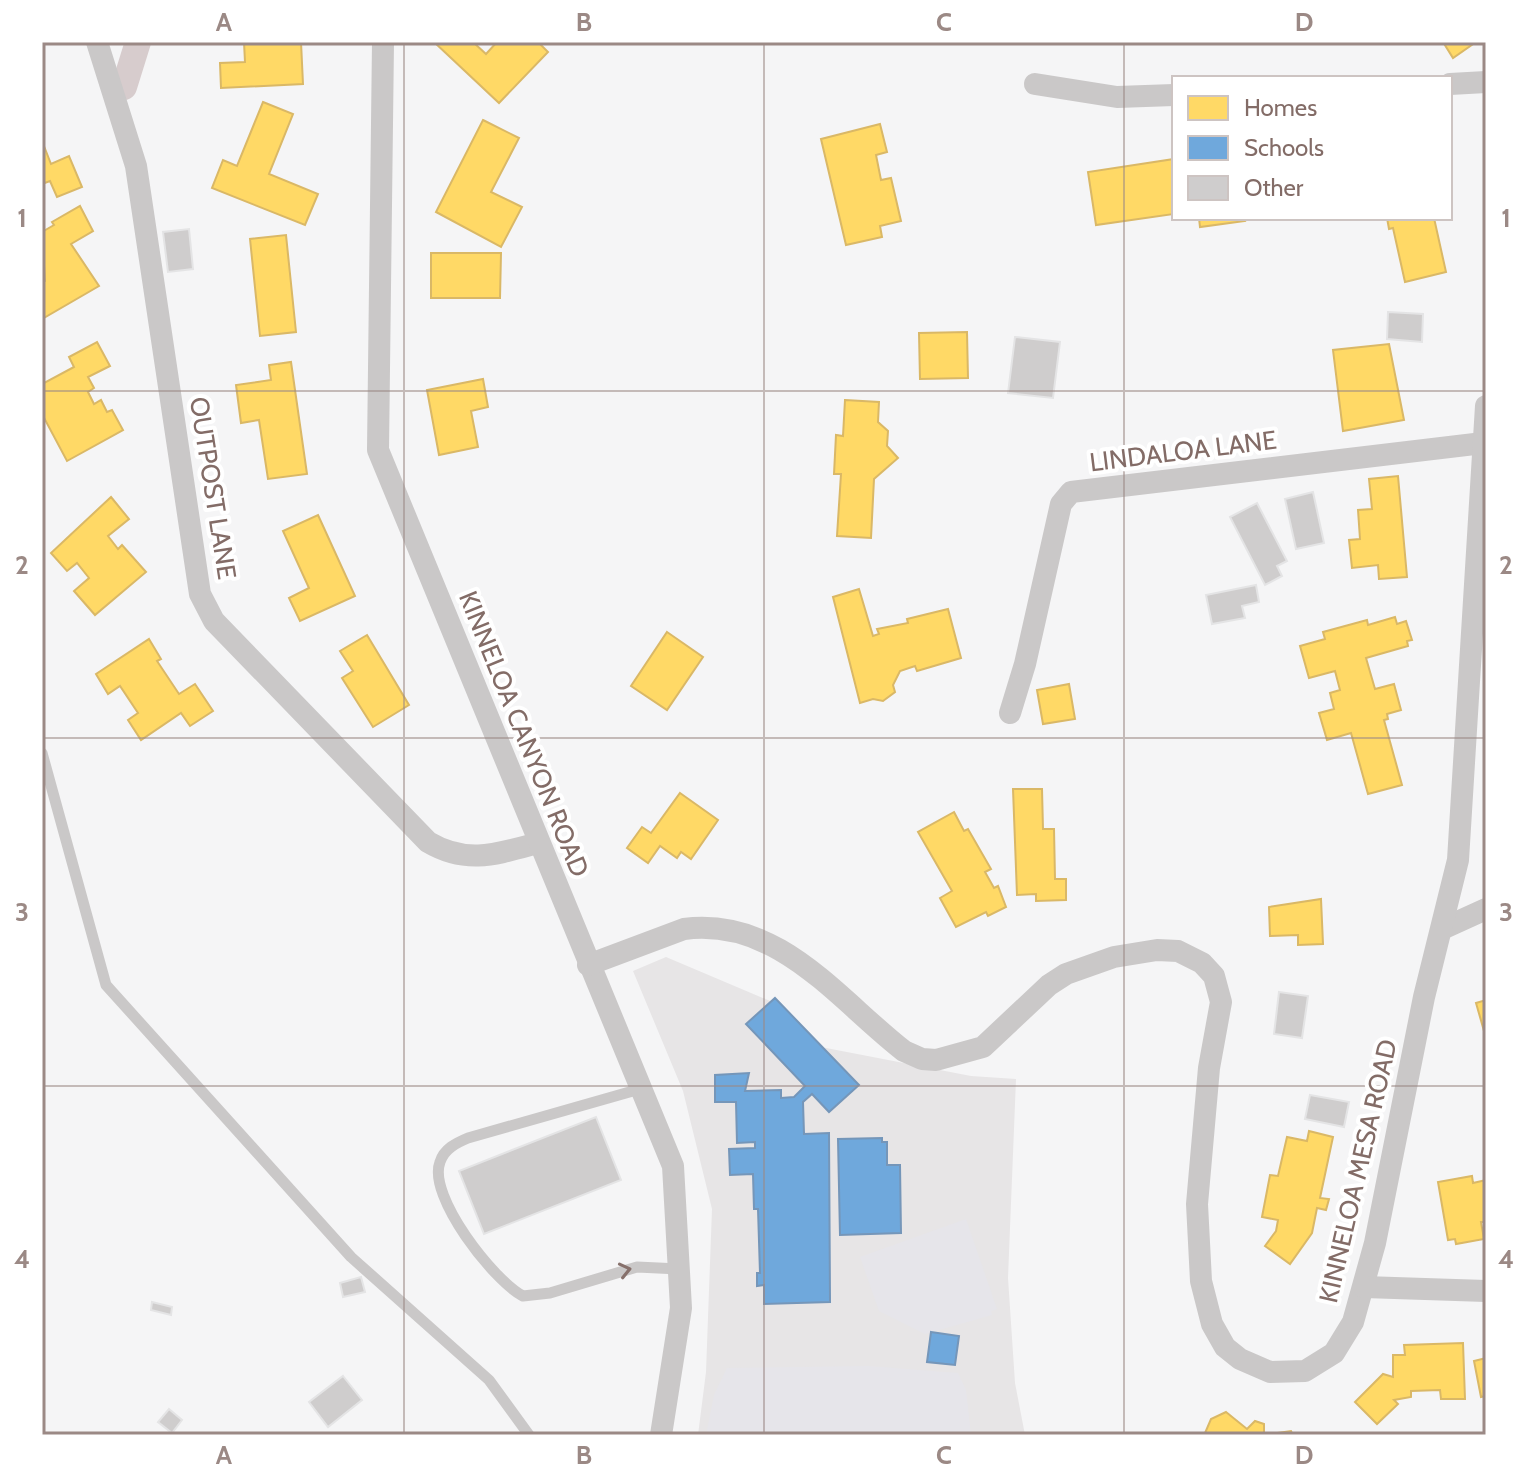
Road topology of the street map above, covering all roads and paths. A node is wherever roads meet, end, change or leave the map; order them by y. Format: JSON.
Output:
{"nodes":[{"id":1,"x":97,"y":42,"type":"edge"},
{"id":2,"x":383,"y":42,"type":"edge"},
{"id":3,"x":1486,"y":82,"type":"edge"},
{"id":4,"x":1035,"y":84,"type":"dead end"},
{"id":5,"x":1452,"y":84,"type":"edge"},
{"id":6,"x":1172,"y":95,"type":"edge"},
{"id":7,"x":1486,"y":406,"type":"edge"},
{"id":8,"x":1483,"y":443,"type":"junction"},
{"id":9,"x":1010,"y":713,"type":"dead end"},
{"id":10,"x":42,"y":753,"type":"edge"},
{"id":11,"x":538,"y":843,"type":"junction"},
{"id":12,"x":1486,"y":909,"type":"edge"},
{"id":13,"x":1442,"y":929,"type":"junction"},
{"id":14,"x":588,"y":965,"type":"junction"},
{"id":15,"x":640,"y":1089,"type":"junction"},
{"id":16,"x":679,"y":1269,"type":"junction"},
{"id":17,"x":1364,"y":1287,"type":"junction"},
{"id":18,"x":1486,"y":1291,"type":"edge"},
{"id":19,"x":529,"y":1435,"type":"edge"},
{"id":20,"x":661,"y":1435,"type":"edge"}],
"edges":[{"from":1,"to":11,"type":"street","name":"OUTPOST LANE"},
{"from":2,"to":11,"type":"street","name":"KINNELOA CANYON ROAD"},
{"from":3,"to":5,"type":"street"},
{"from":4,"to":6,"type":"street"},
{"from":7,"to":8,"type":"street","name":"KINNELOA MESA ROAD"},
{"from":8,"to":9,"type":"street","name":"LINDALOA LANE"},
{"from":8,"to":13,"type":"street","name":"KINNELOA MESA ROAD"},
{"from":10,"to":19,"type":"lane"},
{"from":11,"to":14,"type":"street","name":"KINNELOA CANYON ROAD"},
{"from":12,"to":13,"type":"street"},
{"from":13,"to":17,"type":"street","name":"KINNELOA MESA ROAD"},
{"from":14,"to":15,"type":"street","name":"KINNELOA CANYON ROAD"},
{"from":14,"to":17,"type":"street","name":"KINNELOA MESA ROAD"},
{"from":15,"to":16,"type":"street","name":"KINNELOA CANYON ROAD"},
{"from":15,"to":16,"type":"lane","one_way":true},
{"from":16,"to":20,"type":"street","name":"KINNELOA CANYON ROAD"},
{"from":17,"to":18,"type":"street"}]}
